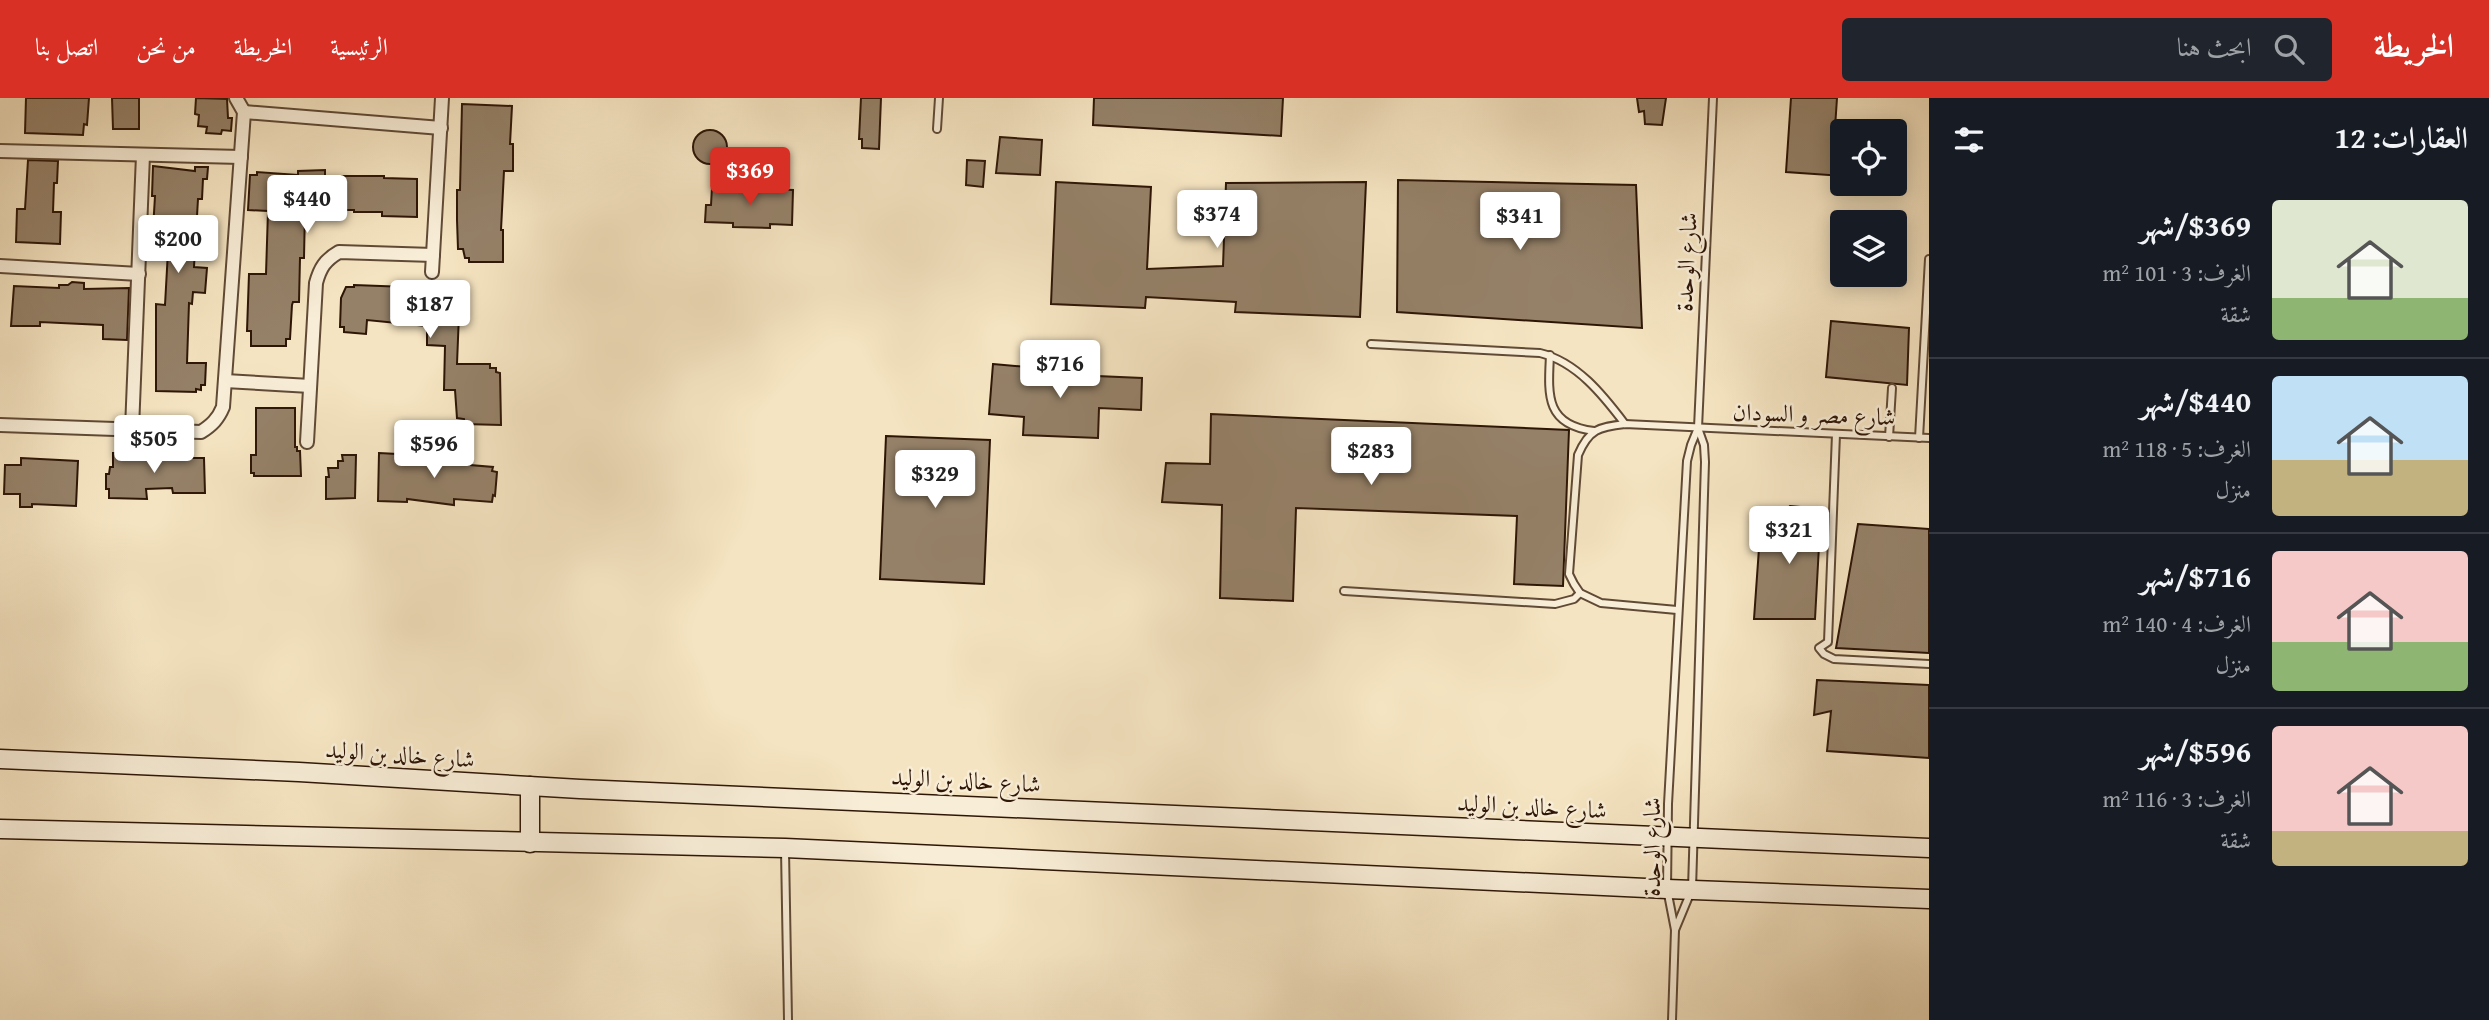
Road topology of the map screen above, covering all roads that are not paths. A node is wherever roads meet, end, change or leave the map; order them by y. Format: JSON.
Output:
{"nodes":[{"id":1,"x":236,"y":98,"type":"edge"},
{"id":2,"x":442,"y":98,"type":"edge"},
{"id":3,"x":939,"y":98,"type":"edge"},
{"id":4,"x":1713,"y":98,"type":"edge"},
{"id":5,"x":244,"y":112,"type":"junction"},
{"id":6,"x":441,"y":128,"type":"junction"},
{"id":7,"x":937,"y":129,"type":"dead end"},
{"id":8,"x":0,"y":151,"type":"edge"},
{"id":9,"x":144,"y":155,"type":"junction"},
{"id":10,"x":241,"y":158,"type":"junction"},
{"id":11,"x":433,"y":255,"type":"junction"},
{"id":12,"x":1929,"y":259,"type":"edge"},
{"id":13,"x":0,"y":266,"type":"edge"},
{"id":14,"x":432,"y":272,"type":"dead end"},
{"id":15,"x":138,"y":274,"type":"junction"},
{"id":16,"x":1371,"y":344,"type":"dead end"},
{"id":17,"x":1550,"y":355,"type":"junction"},
{"id":18,"x":225,"y":381,"type":"junction"},
{"id":19,"x":310,"y":386,"type":"junction"},
{"id":20,"x":1892,"y":388,"type":"dead end"},
{"id":21,"x":1625,"y":424,"type":"junction"},
{"id":22,"x":0,"y":425,"type":"edge"},
{"id":23,"x":1698,"y":428,"type":"junction"},
{"id":24,"x":132,"y":429,"type":"junction"},
{"id":25,"x":1594,"y":430,"type":"junction"},
{"id":26,"x":1836,"y":434,"type":"junction"},
{"id":27,"x":1889,"y":436,"type":"junction"},
{"id":28,"x":1919,"y":438,"type":"junction"},
{"id":29,"x":1929,"y":438,"type":"edge"},
{"id":30,"x":307,"y":442,"type":"dead end"},
{"id":31,"x":1344,"y":591,"type":"dead end"},
{"id":32,"x":1580,"y":593,"type":"junction"},
{"id":33,"x":1677,"y":610,"type":"junction"},
{"id":34,"x":1929,"y":664,"type":"edge"},
{"id":35,"x":0,"y":758,"type":"edge"},
{"id":36,"x":530,"y":786,"type":"junction"},
{"id":37,"x":0,"y":830,"type":"edge"},
{"id":38,"x":1668,"y":836,"type":"junction"},
{"id":39,"x":1692,"y":838,"type":"junction"},
{"id":40,"x":530,"y":843,"type":"junction"},
{"id":41,"x":1929,"y":848,"type":"edge"},
{"id":42,"x":785,"y":849,"type":"junction"},
{"id":43,"x":1667,"y":889,"type":"junction"},
{"id":44,"x":1692,"y":890,"type":"junction"},
{"id":45,"x":1929,"y":899,"type":"edge"},
{"id":46,"x":1675,"y":930,"type":"junction"},
{"id":47,"x":788,"y":1020,"type":"edge"},
{"id":48,"x":1672,"y":1020,"type":"edge"}],
"edges":[{"from":1,"to":5,"type":"street"},
{"from":2,"to":6,"type":"street"},
{"from":3,"to":7,"type":"lane"},
{"from":4,"to":23,"type":"lane","name":"شارع الوحدة"},
{"from":5,"to":6,"type":"street"},
{"from":5,"to":10,"type":"street"},
{"from":6,"to":11,"type":"street"},
{"from":8,"to":9,"type":"street"},
{"from":9,"to":10,"type":"street"},
{"from":9,"to":15,"type":"street"},
{"from":10,"to":18,"type":"street"},
{"from":11,"to":14,"type":"street"},
{"from":11,"to":19,"type":"street"},
{"from":12,"to":28,"type":"lane"},
{"from":13,"to":15,"type":"street"},
{"from":15,"to":24,"type":"street"},
{"from":16,"to":17,"type":"lane"},
{"from":17,"to":21,"type":"lane"},
{"from":17,"to":25,"type":"lane"},
{"from":18,"to":19,"type":"street"},
{"from":18,"to":24,"type":"street"},
{"from":19,"to":30,"type":"street"},
{"from":20,"to":27,"type":"lane"},
{"from":21,"to":23,"type":"lane","name":"شارع مصر و السودان"},
{"from":21,"to":25,"type":"lane","name":"شارع مصر و السودان"},
{"from":22,"to":24,"type":"street"},
{"from":23,"to":26,"type":"lane","name":"شارع مصر و السودان"},
{"from":23,"to":33,"type":"lane","name":"شارع الوحدة"},
{"from":23,"to":39,"type":"lane","name":"شارع الوحدة"},
{"from":25,"to":32,"type":"lane"},
{"from":26,"to":27,"type":"lane","name":"شارع مصر و السودان"},
{"from":26,"to":34,"type":"lane"},
{"from":27,"to":28,"type":"lane","name":"شارع مصر و السودان"},
{"from":28,"to":29,"type":"lane","name":"شارع مصر و السودان"},
{"from":31,"to":32,"type":"lane"},
{"from":32,"to":33,"type":"lane"},
{"from":33,"to":38,"type":"lane","name":"شارع الوحدة"},
{"from":35,"to":36,"type":"main road","name":"شارع خالد بن الوليد"},
{"from":36,"to":38,"type":"main road","name":"شارع خالد بن الوليد"},
{"from":36,"to":40,"type":"main road"},
{"from":37,"to":40,"type":"main road"},
{"from":38,"to":39,"type":"main road","name":"شارع خالد بن الوليد"},
{"from":38,"to":43,"type":"lane","name":"شارع الوحدة"},
{"from":39,"to":41,"type":"main road","name":"شارع خالد بن الوليد"},
{"from":39,"to":44,"type":"lane","name":"شارع الوحدة"},
{"from":40,"to":42,"type":"main road"},
{"from":42,"to":43,"type":"main road"},
{"from":42,"to":47,"type":"lane"},
{"from":43,"to":44,"type":"main road"},
{"from":43,"to":46,"type":"lane","name":"شارع الوحدة"},
{"from":44,"to":45,"type":"main road"},
{"from":44,"to":46,"type":"lane","name":"شارع الوحدة"},
{"from":46,"to":48,"type":"lane"}]}
